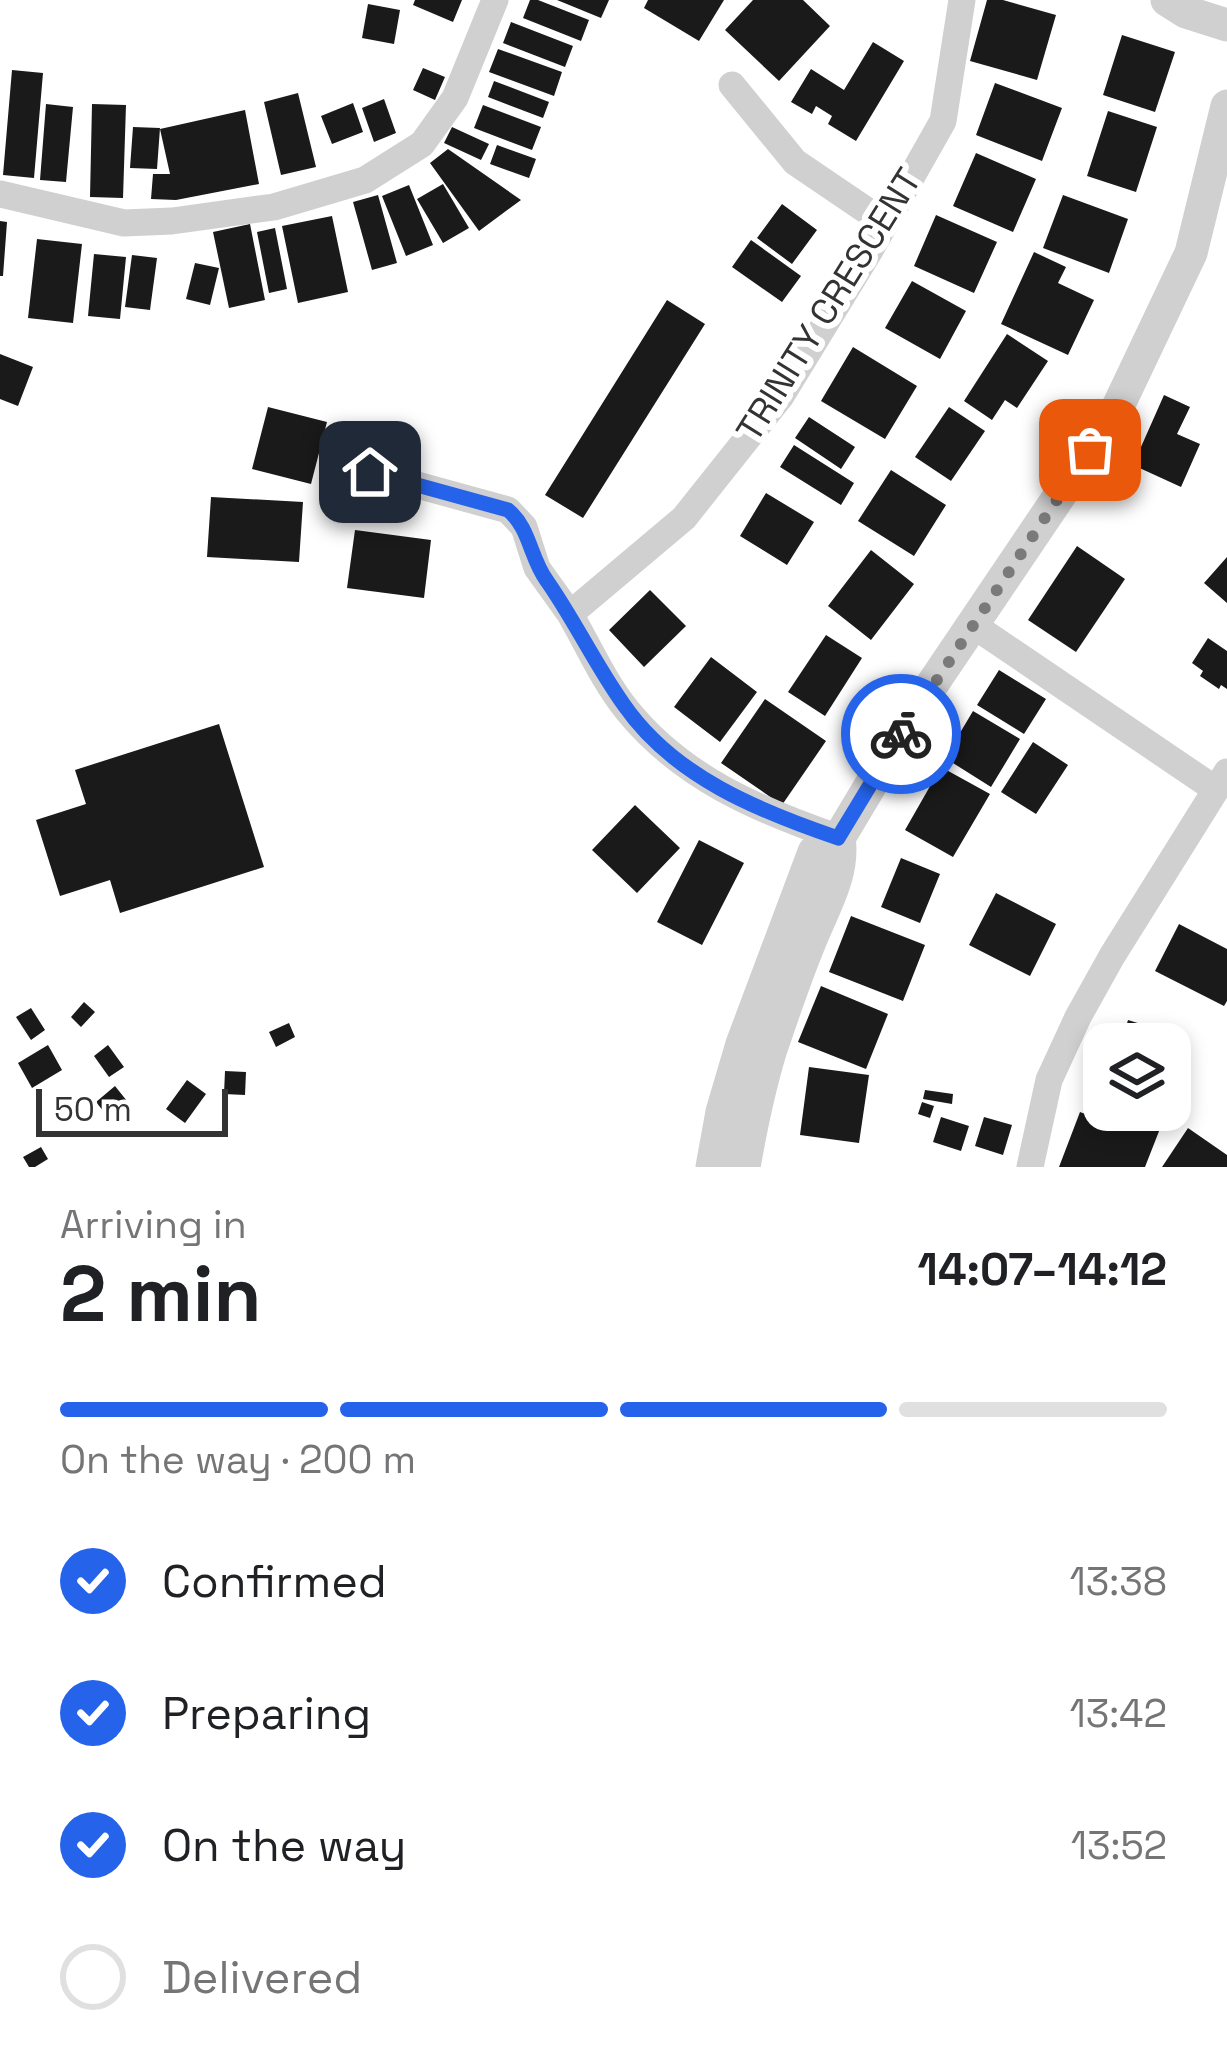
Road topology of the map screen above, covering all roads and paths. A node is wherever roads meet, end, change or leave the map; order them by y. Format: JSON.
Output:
{"nodes":[{"id":1,"x":495,"y":0,"type":"edge"},
{"id":2,"x":962,"y":0,"type":"edge"},
{"id":3,"x":1167,"y":0,"type":"edge"},
{"id":4,"x":1227,"y":25,"type":"edge"},
{"id":5,"x":732,"y":86,"type":"dead end"},
{"id":6,"x":1227,"y":106,"type":"edge"},
{"id":7,"x":0,"y":194,"type":"edge"},
{"id":8,"x":885,"y":223,"type":"junction"},
{"id":9,"x":370,"y":472,"type":"dead end"},
{"id":10,"x":570,"y":614,"type":"junction"},
{"id":11,"x":973,"y":625,"type":"junction"},
{"id":12,"x":1221,"y":781,"type":"edge"},
{"id":13,"x":838,"y":838,"type":"junction"},
{"id":14,"x":712,"y":1167,"type":"edge"},
{"id":15,"x":744,"y":1167,"type":"edge"},
{"id":16,"x":1030,"y":1167,"type":"edge"}],
"edges":[{"from":1,"to":7,"type":"street"},
{"from":2,"to":8,"type":"street","name":"TRINITY CRESCENT"},
{"from":3,"to":4,"type":"street"},
{"from":5,"to":8,"type":"street"},
{"from":6,"to":11,"type":"street"},
{"from":8,"to":10,"type":"street","name":"TRINITY CRESCENT"},
{"from":9,"to":10,"type":"street"},
{"from":10,"to":13,"type":"street"},
{"from":11,"to":12,"type":"street"},
{"from":11,"to":13,"type":"street"},
{"from":12,"to":16,"type":"street"},
{"from":13,"to":14,"type":"street"},
{"from":13,"to":15,"type":"street"}]}
